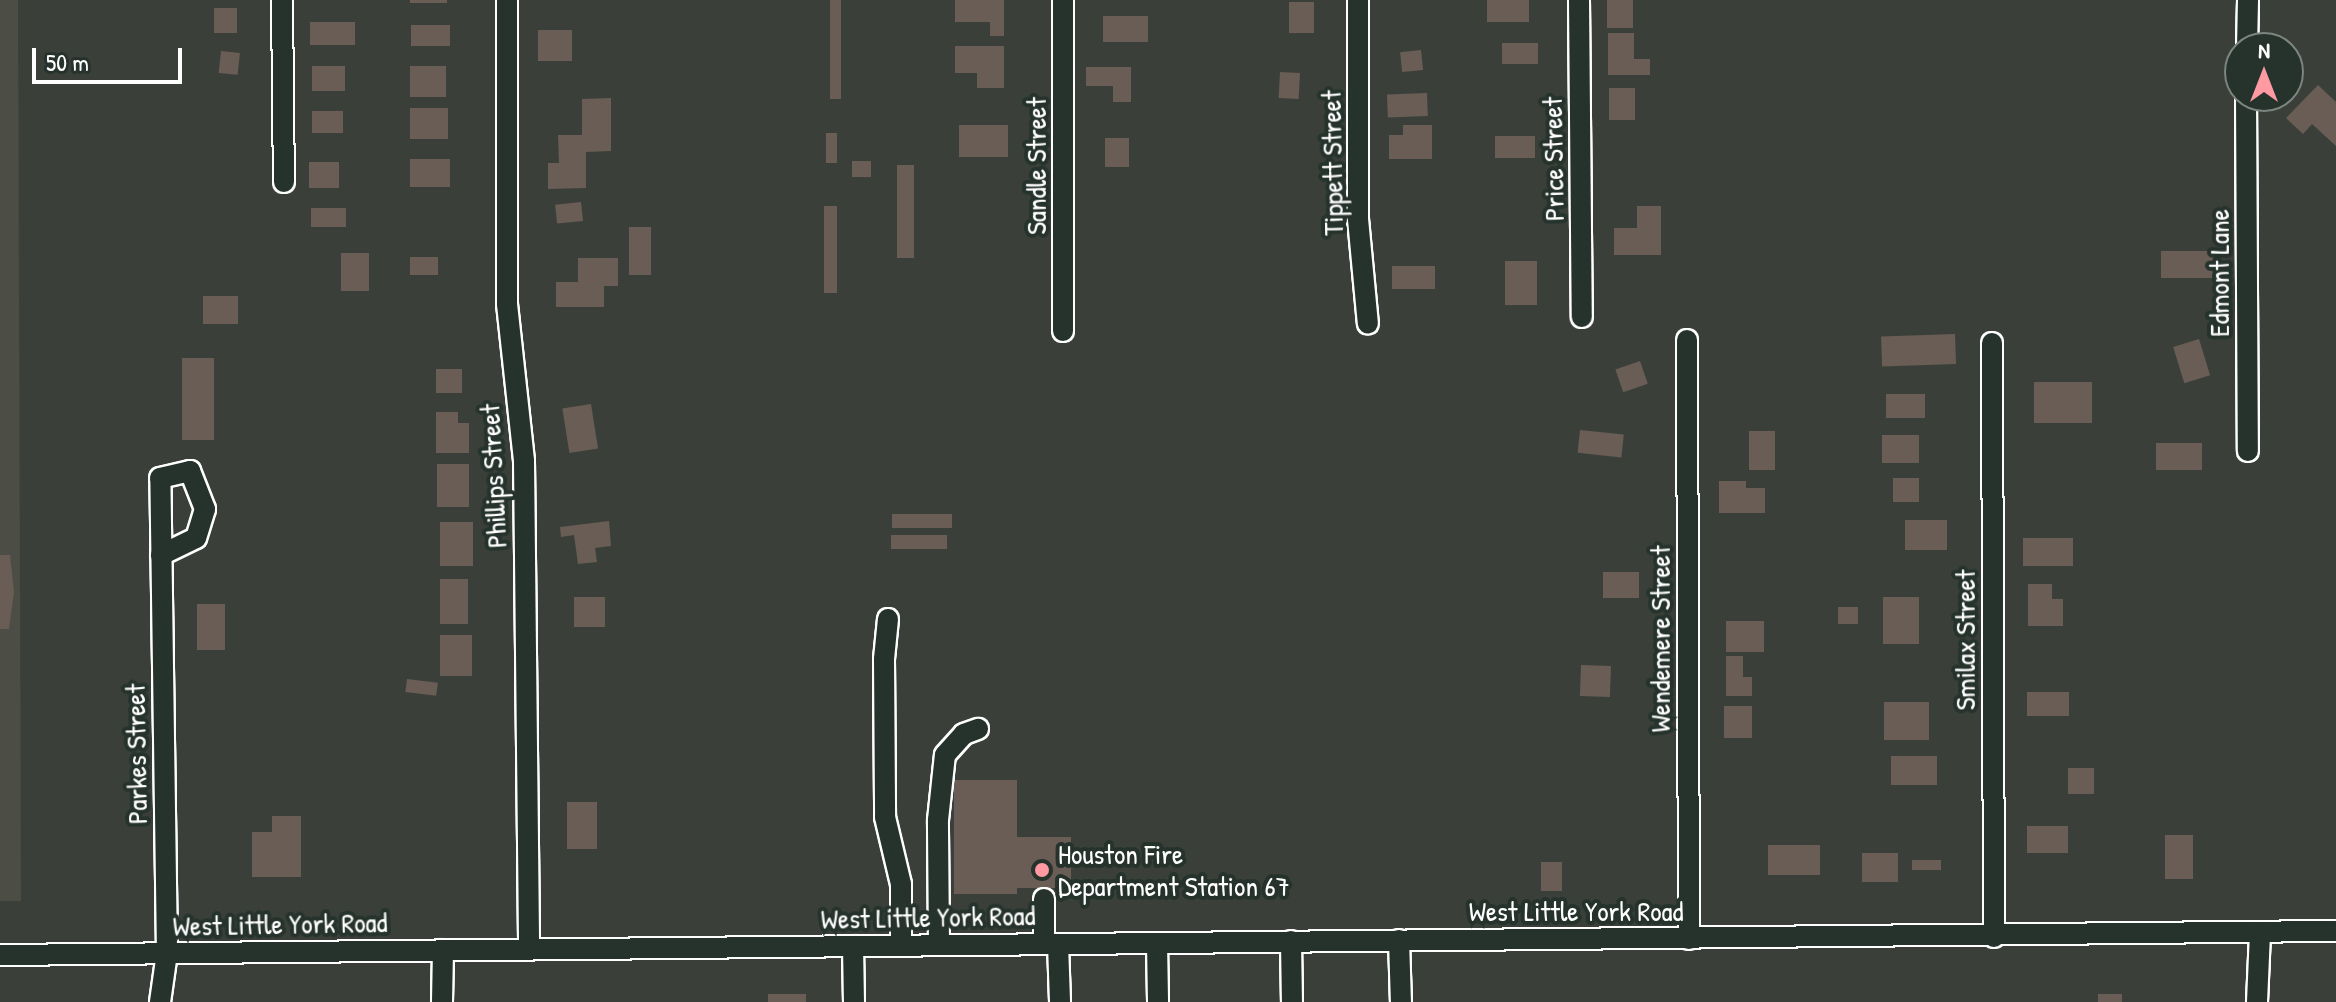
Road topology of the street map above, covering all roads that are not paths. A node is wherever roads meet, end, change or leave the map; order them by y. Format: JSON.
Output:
{"nodes":[{"id":1,"x":282,"y":0,"type":"edge"},
{"id":2,"x":507,"y":0,"type":"edge"},
{"id":3,"x":1063,"y":0,"type":"edge"},
{"id":4,"x":1358,"y":0,"type":"edge"},
{"id":5,"x":1579,"y":0,"type":"edge"},
{"id":6,"x":2248,"y":0,"type":"edge"},
{"id":7,"x":2247,"y":32,"type":"edge"},
{"id":8,"x":2246,"y":112,"type":"edge"},
{"id":9,"x":284,"y":182,"type":"dead end"},
{"id":10,"x":1582,"y":317,"type":"dead end"},
{"id":11,"x":1368,"y":324,"type":"dead end"},
{"id":12,"x":1063,"y":331,"type":"dead end"},
{"id":13,"x":1687,"y":340,"type":"dead end"},
{"id":14,"x":1992,"y":343,"type":"dead end"},
{"id":15,"x":2248,"y":451,"type":"dead end"},
{"id":16,"x":161,"y":555,"type":"dead end"},
{"id":17,"x":888,"y":619,"type":"dead end"},
{"id":18,"x":978,"y":729,"type":"dead end"},
{"id":19,"x":1044,"y":899,"type":"dead end"},
{"id":20,"x":2336,"y":931,"type":"edge"},
{"id":21,"x":2260,"y":933,"type":"junction"},
{"id":22,"x":1994,"y":937,"type":"junction"},
{"id":23,"x":1689,"y":939,"type":"junction"},
{"id":24,"x":1399,"y":940,"type":"junction"},
{"id":25,"x":1291,"y":941,"type":"junction"},
{"id":26,"x":1157,"y":943,"type":"junction"},
{"id":27,"x":939,"y":944,"type":"junction"},
{"id":28,"x":1051,"y":944,"type":"junction"},
{"id":29,"x":901,"y":945,"type":"junction"},
{"id":30,"x":853,"y":946,"type":"junction"},
{"id":31,"x":529,"y":949,"type":"junction"},
{"id":32,"x":443,"y":950,"type":"junction"},
{"id":33,"x":167,"y":953,"type":"junction"},
{"id":34,"x":0,"y":955,"type":"edge"},
{"id":35,"x":160,"y":1002,"type":"edge"},
{"id":36,"x":442,"y":1002,"type":"edge"},
{"id":37,"x":854,"y":1002,"type":"edge"},
{"id":38,"x":1060,"y":1002,"type":"edge"},
{"id":39,"x":1158,"y":1002,"type":"edge"},
{"id":40,"x":1292,"y":1002,"type":"edge"},
{"id":41,"x":1401,"y":1002,"type":"edge"},
{"id":42,"x":2257,"y":1002,"type":"edge"}],
"edges":[{"from":1,"to":9,"type":"street"},
{"from":2,"to":31,"type":"street","name":"Phillips Street"},
{"from":3,"to":12,"type":"street","name":"Sandle Street"},
{"from":4,"to":11,"type":"street","name":"Tippett Street"},
{"from":5,"to":10,"type":"street","name":"Price Street"},
{"from":6,"to":7,"type":"street"},
{"from":8,"to":15,"type":"street","name":"Edmont Lane"},
{"from":13,"to":23,"type":"street","name":"Wendemere Street"},
{"from":14,"to":22,"type":"street","name":"Smilax Street"},
{"from":16,"to":33,"type":"street","name":"Parkes Street"},
{"from":17,"to":29,"type":"street"},
{"from":18,"to":27,"type":"street"},
{"from":19,"to":28,"type":"street"},
{"from":20,"to":21,"type":"street","name":"West Little York Road"},
{"from":21,"to":22,"type":"street","name":"West Little York Road"},
{"from":21,"to":42,"type":"street"},
{"from":22,"to":23,"type":"street","name":"West Little York Road"},
{"from":23,"to":24,"type":"street","name":"West Little York Road"},
{"from":24,"to":25,"type":"street","name":"West Little York Road"},
{"from":24,"to":41,"type":"street"},
{"from":25,"to":26,"type":"street","name":"West Little York Road"},
{"from":25,"to":40,"type":"street"},
{"from":26,"to":28,"type":"street","name":"West Little York Road"},
{"from":26,"to":39,"type":"street"},
{"from":27,"to":28,"type":"street","name":"West Little York Road"},
{"from":27,"to":29,"type":"street","name":"West Little York Road"},
{"from":28,"to":38,"type":"street"},
{"from":29,"to":30,"type":"street","name":"West Little York Road"},
{"from":30,"to":31,"type":"street","name":"West Little York Road"},
{"from":30,"to":37,"type":"street"},
{"from":31,"to":32,"type":"street","name":"West Little York Road"},
{"from":32,"to":33,"type":"street","name":"West Little York Road"},
{"from":32,"to":36,"type":"street"},
{"from":33,"to":34,"type":"street","name":"West Little York Road"},
{"from":33,"to":35,"type":"street","name":"Parkes Street"}]}
